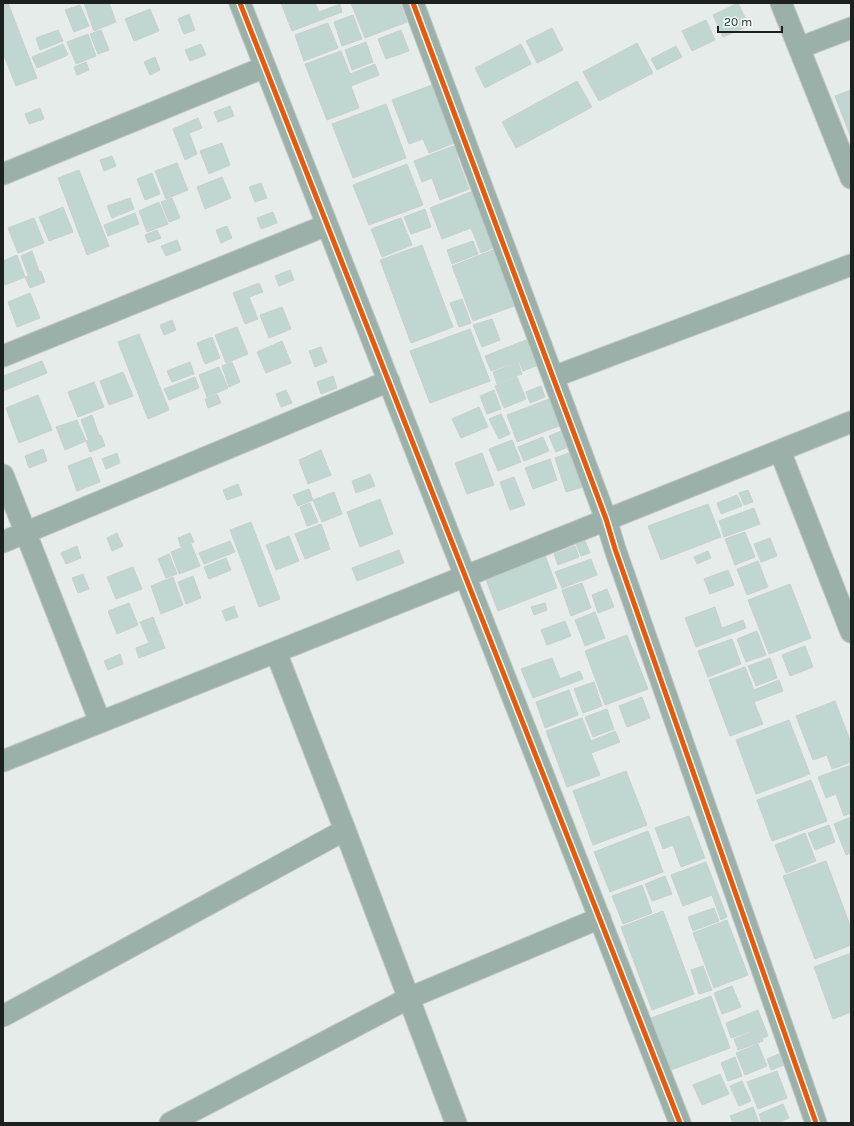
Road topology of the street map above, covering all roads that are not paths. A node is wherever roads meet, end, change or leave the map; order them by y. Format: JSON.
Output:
{"nodes":[{"id":1,"x":240,"y":3,"type":"edge"},
{"id":2,"x":413,"y":3,"type":"edge"},
{"id":3,"x":781,"y":3,"type":"edge"},
{"id":4,"x":851,"y":28,"type":"edge"},
{"id":5,"x":799,"y":48,"type":"junction"},
{"id":6,"x":265,"y":67,"type":"junction"},
{"id":7,"x":3,"y":174,"type":"edge"},
{"id":8,"x":851,"y":178,"type":"edge"},
{"id":9,"x":327,"y":225,"type":"junction"},
{"id":10,"x":851,"y":265,"type":"edge"},
{"id":11,"x":3,"y":356,"type":"edge"},
{"id":12,"x":553,"y":377,"type":"junction"},
{"id":13,"x":389,"y":381,"type":"junction"},
{"id":14,"x":851,"y":422,"type":"edge"},
{"id":15,"x":780,"y":451,"type":"junction"},
{"id":16,"x":3,"y":475,"type":"edge"},
{"id":17,"x":606,"y":519,"type":"junction"},
{"id":18,"x":26,"y":532,"type":"junction"},
{"id":19,"x":3,"y":542,"type":"edge"},
{"id":20,"x":466,"y":576,"type":"junction"},
{"id":21,"x":851,"y":632,"type":"edge"},
{"id":22,"x":276,"y":652,"type":"junction"},
{"id":23,"x":100,"y":722,"type":"junction"},
{"id":24,"x":3,"y":761,"type":"edge"},
{"id":25,"x":345,"y":830,"type":"junction"},
{"id":26,"x":600,"y":918,"type":"junction"},
{"id":27,"x":409,"y":998,"type":"junction"},
{"id":28,"x":3,"y":1016,"type":"edge"},
{"id":29,"x":170,"y":1123,"type":"edge"},
{"id":30,"x":456,"y":1123,"type":"edge"},
{"id":31,"x":680,"y":1123,"type":"edge"},
{"id":32,"x":816,"y":1123,"type":"edge"}],
"edges":[{"from":1,"to":6,"type":"street"},
{"from":2,"to":12,"type":"street"},
{"from":3,"to":5,"type":"street"},
{"from":4,"to":5,"type":"street"},
{"from":5,"to":8,"type":"street"},
{"from":6,"to":7,"type":"street"},
{"from":6,"to":9,"type":"street"},
{"from":9,"to":11,"type":"street"},
{"from":9,"to":13,"type":"street"},
{"from":10,"to":12,"type":"street"},
{"from":12,"to":17,"type":"street"},
{"from":13,"to":18,"type":"street"},
{"from":13,"to":20,"type":"street"},
{"from":14,"to":15,"type":"street"},
{"from":15,"to":17,"type":"street"},
{"from":15,"to":21,"type":"street"},
{"from":16,"to":18,"type":"street"},
{"from":17,"to":20,"type":"street"},
{"from":17,"to":32,"type":"street"},
{"from":18,"to":19,"type":"street"},
{"from":18,"to":23,"type":"street"},
{"from":20,"to":22,"type":"street"},
{"from":20,"to":26,"type":"street"},
{"from":22,"to":23,"type":"street"},
{"from":22,"to":25,"type":"street"},
{"from":23,"to":24,"type":"street"},
{"from":25,"to":27,"type":"street"},
{"from":25,"to":28,"type":"street"},
{"from":26,"to":27,"type":"street"},
{"from":26,"to":31,"type":"street"},
{"from":27,"to":29,"type":"street"},
{"from":27,"to":30,"type":"street"}]}
